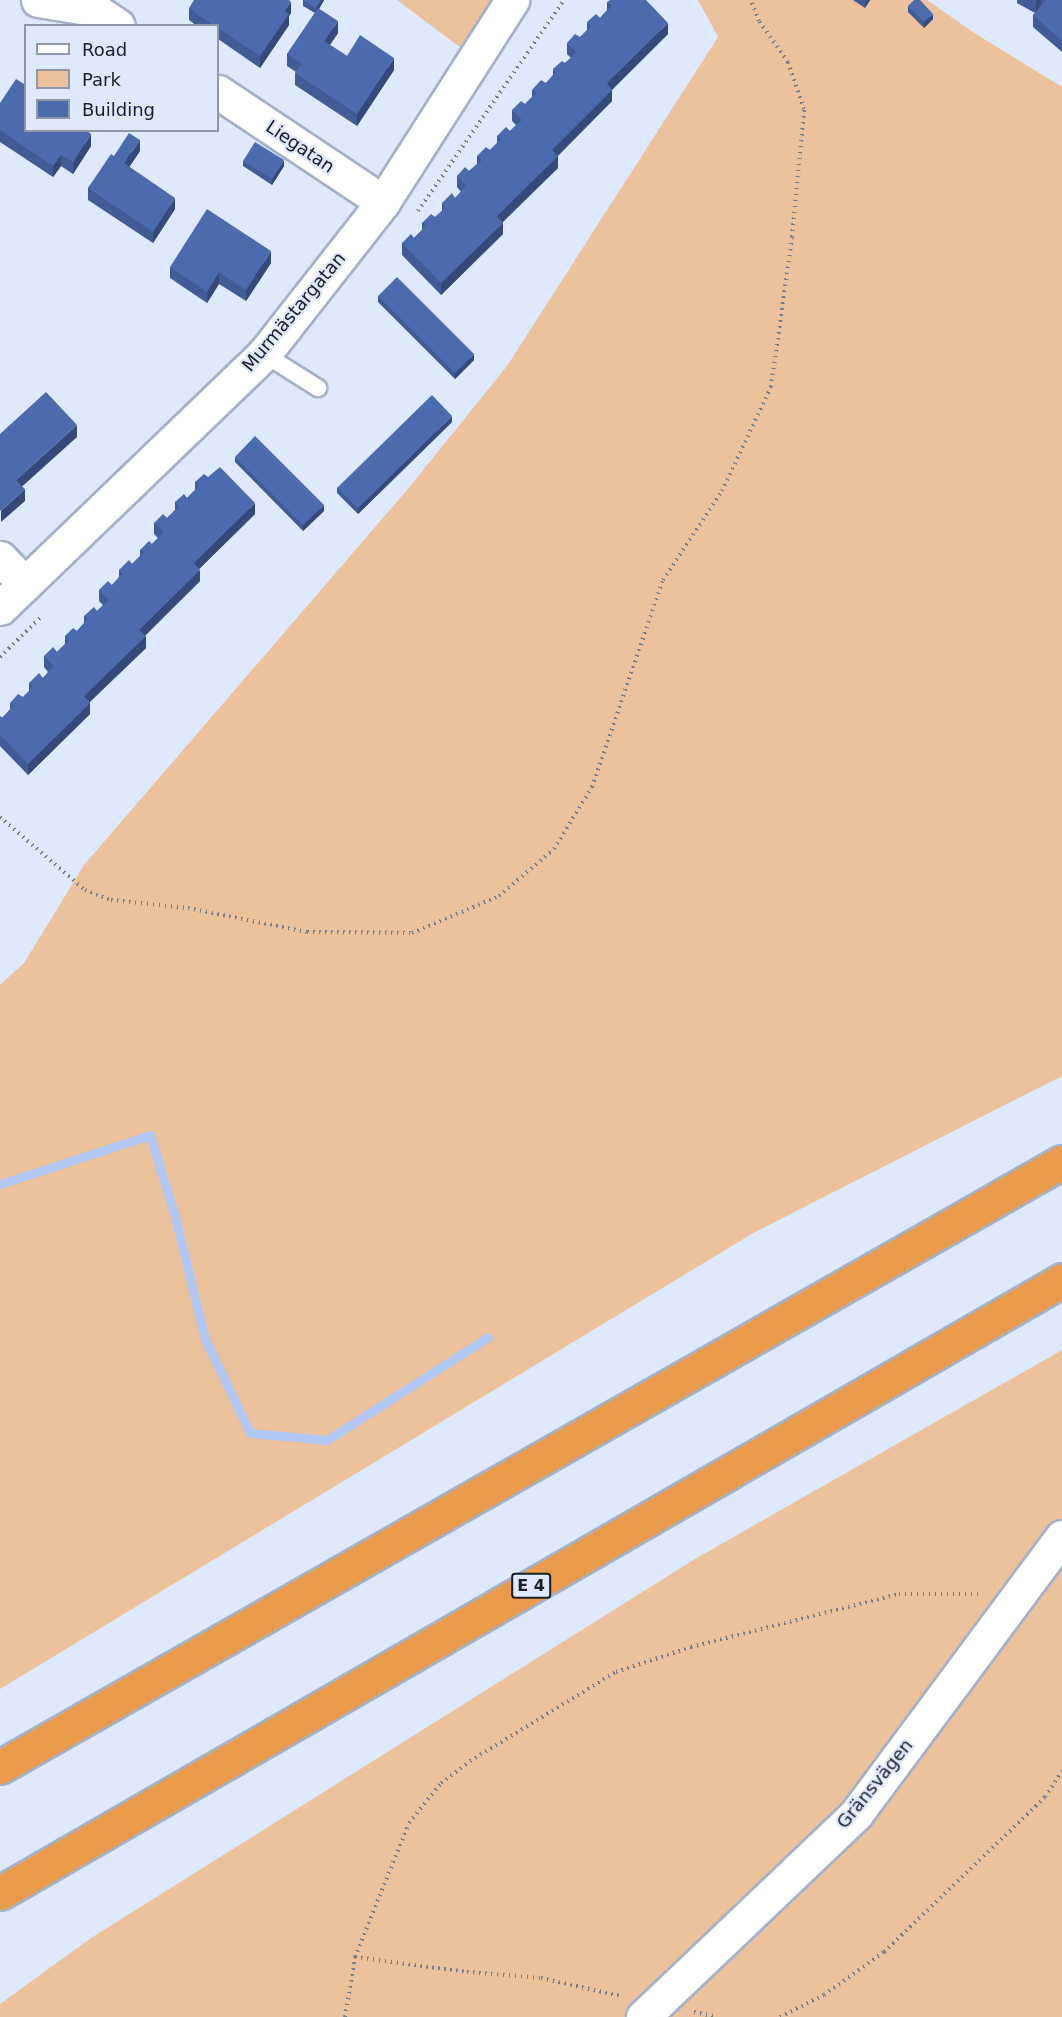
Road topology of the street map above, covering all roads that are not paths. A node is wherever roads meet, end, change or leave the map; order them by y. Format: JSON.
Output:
{"nodes":[{"id":1,"x":38,"y":0,"type":"edge"},
{"id":2,"x":512,"y":0,"type":"edge"},
{"id":3,"x":115,"y":24,"type":"edge"},
{"id":4,"x":219,"y":93,"type":"edge"},
{"id":5,"x":383,"y":202,"type":"junction"},
{"id":6,"x":264,"y":354,"type":"junction"},
{"id":7,"x":318,"y":388,"type":"dead end"},
{"id":8,"x":0,"y":558,"type":"edge"},
{"id":9,"x":25,"y":584,"type":"junction"},
{"id":10,"x":0,"y":608,"type":"edge"},
{"id":11,"x":1062,"y":1162,"type":"edge"},
{"id":12,"x":1062,"y":1280,"type":"edge"},
{"id":13,"x":1062,"y":1537,"type":"edge"},
{"id":14,"x":0,"y":1767,"type":"edge"},
{"id":15,"x":0,"y":1893,"type":"edge"},
{"id":16,"x":651,"y":2011,"type":"edge"}],
"edges":[{"from":1,"to":3,"type":"street"},
{"from":2,"to":5,"type":"street","name":"Murmästargatan"},
{"from":4,"to":5,"type":"street","name":"Liegatan"},
{"from":5,"to":6,"type":"street","name":"Murmästargatan"},
{"from":6,"to":7,"type":"lane"},
{"from":6,"to":9,"type":"street","name":"Murmästargatan"},
{"from":8,"to":9,"type":"street"},
{"from":9,"to":10,"type":"street","name":"Murmästargatan"},
{"from":11,"to":14,"type":"highway"},
{"from":12,"to":15,"type":"highway","number":"E 4"},
{"from":13,"to":16,"type":"street","name":"Gränsvägen"}]}
